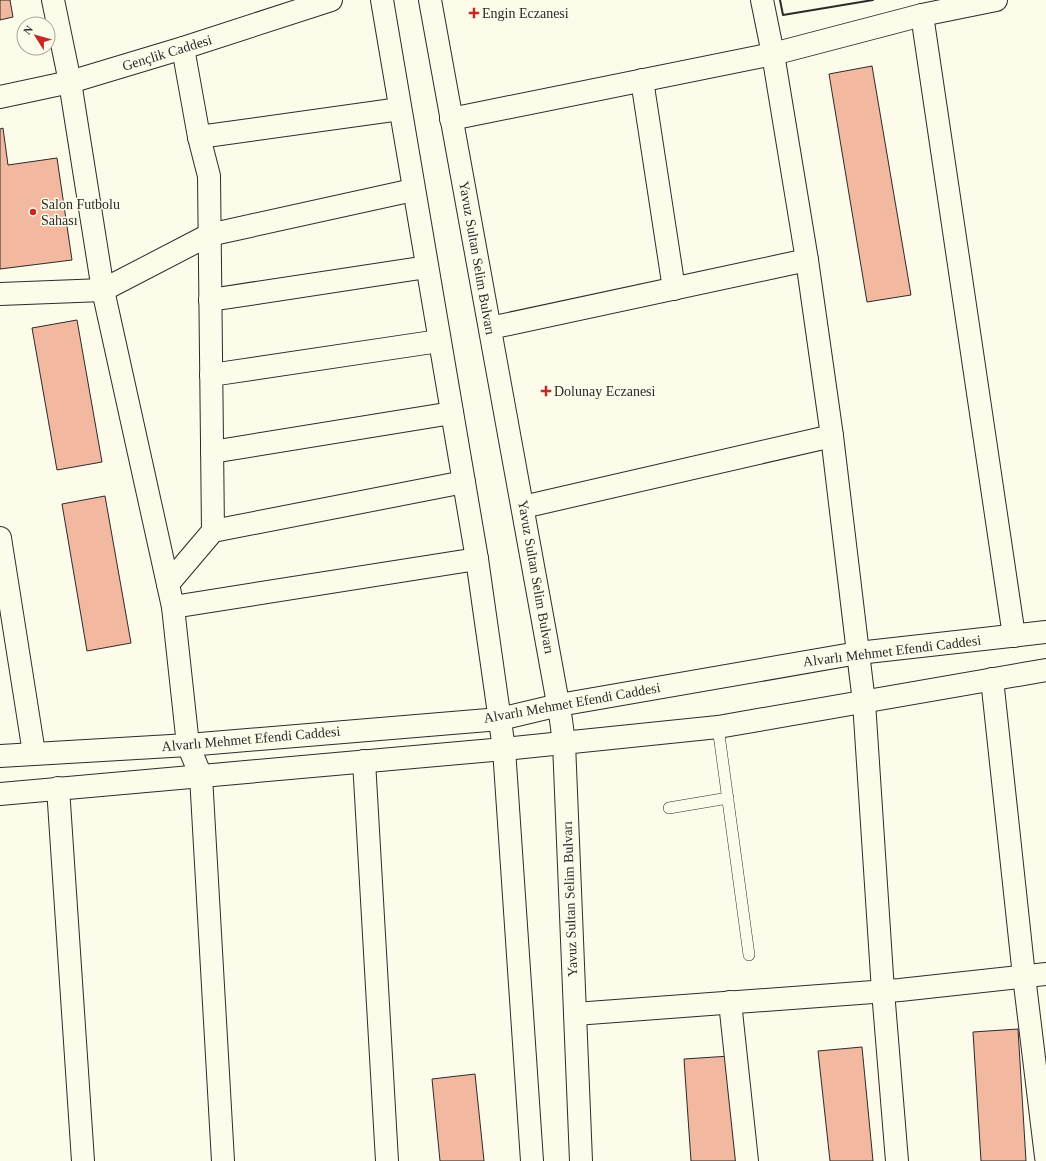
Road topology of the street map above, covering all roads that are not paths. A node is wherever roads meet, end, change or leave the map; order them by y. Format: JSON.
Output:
{"nodes":[{"id":1,"x":53,"y":0,"type":"edge"},
{"id":2,"x":331,"y":0,"type":"edge"},
{"id":3,"x":382,"y":0,"type":"edge"},
{"id":4,"x":430,"y":0,"type":"edge"},
{"id":5,"x":762,"y":0,"type":"edge"},
{"id":6,"x":996,"y":0,"type":"edge"},
{"id":7,"x":922,"y":15,"type":"junction"},
{"id":8,"x":183,"y":48,"type":"junction"},
{"id":9,"x":773,"y":54,"type":"junction"},
{"id":10,"x":642,"y":80,"type":"junction"},
{"id":11,"x":70,"y":82,"type":"junction"},
{"id":12,"x":0,"y":97,"type":"edge"},
{"id":13,"x":400,"y":109,"type":"junction"},
{"id":14,"x":451,"y":119,"type":"junction"},
{"id":15,"x":199,"y":137,"type":"junction"},
{"id":16,"x":414,"y":190,"type":"junction"},
{"id":17,"x":209,"y":235,"type":"junction"},
{"id":18,"x":806,"y":260,"type":"junction"},
{"id":19,"x":427,"y":267,"type":"junction"},
{"id":20,"x":674,"y":289,"type":"junction"},
{"id":21,"x":103,"y":290,"type":"junction"},
{"id":22,"x":0,"y":294,"type":"edge"},
{"id":23,"x":210,"y":300,"type":"junction"},
{"id":24,"x":490,"y":328,"type":"junction"},
{"id":25,"x":440,"y":341,"type":"junction"},
{"id":26,"x":211,"y":375,"type":"junction"},
{"id":27,"x":452,"y":413,"type":"junction"},
{"id":28,"x":832,"y":436,"type":"junction"},
{"id":29,"x":212,"y":452,"type":"junction"},
{"id":30,"x":464,"y":482,"type":"junction"},
{"id":31,"x":523,"y":507,"type":"junction"},
{"id":32,"x":213,"y":531,"type":"junction"},
{"id":33,"x":0,"y":538,"type":"edge"},
{"id":34,"x":477,"y":559,"type":"junction"},
{"id":35,"x":168,"y":584,"type":"junction"},
{"id":36,"x":173,"y":606,"type":"junction"},
{"id":37,"x":1046,"y":632,"type":"edge"},
{"id":38,"x":1014,"y":636,"type":"junction"},
{"id":39,"x":858,"y":653,"type":"junction"},
{"id":40,"x":1046,"y":670,"type":"edge"},
{"id":41,"x":992,"y":679,"type":"junction"},
{"id":42,"x":864,"y":702,"type":"junction"},
{"id":43,"x":559,"y":705,"type":"junction"},
{"id":44,"x":500,"y":719,"type":"junction"},
{"id":45,"x":718,"y":727,"type":"junction"},
{"id":46,"x":564,"y":743,"type":"junction"},
{"id":47,"x":188,"y":745,"type":"junction"},
{"id":48,"x":504,"y":749,"type":"junction"},
{"id":49,"x":34,"y":753,"type":"junction"},
{"id":50,"x":0,"y":756,"type":"edge"},
{"id":51,"x":364,"y":762,"type":"junction"},
{"id":52,"x":201,"y":776,"type":"junction"},
{"id":53,"x":58,"y":788,"type":"junction"},
{"id":54,"x":0,"y":794,"type":"edge"},
{"id":55,"x":728,"y":798,"type":"junction"},
{"id":56,"x":669,"y":808,"type":"dead end"},
{"id":57,"x":749,"y":955,"type":"dead end"},
{"id":58,"x":1046,"y":974,"type":"edge"},
{"id":59,"x":1024,"y":976,"type":"junction"},
{"id":60,"x":883,"y":991,"type":"junction"},
{"id":61,"x":730,"y":1002,"type":"junction"},
{"id":62,"x":575,"y":1014,"type":"junction"},
{"id":63,"x":1046,"y":1157,"type":"edge"},
{"id":64,"x":83,"y":1161,"type":"edge"},
{"id":65,"x":223,"y":1161,"type":"edge"},
{"id":66,"x":387,"y":1161,"type":"edge"},
{"id":67,"x":532,"y":1161,"type":"edge"},
{"id":68,"x":581,"y":1161,"type":"edge"},
{"id":69,"x":747,"y":1161,"type":"edge"},
{"id":70,"x":897,"y":1161,"type":"edge"}],
"edges":[{"from":1,"to":11,"type":"street"},
{"from":2,"to":8,"type":"street","name":"Gençlik Caddesi"},
{"from":3,"to":13,"type":"street"},
{"from":4,"to":14,"type":"street","name":"Yavuz Sultan Selim Bulvarı"},
{"from":5,"to":9,"type":"street"},
{"from":6,"to":7,"type":"street"},
{"from":7,"to":9,"type":"street"},
{"from":7,"to":38,"type":"street"},
{"from":8,"to":11,"type":"street","name":"Gençlik Caddesi"},
{"from":8,"to":15,"type":"street"},
{"from":9,"to":10,"type":"street"},
{"from":9,"to":18,"type":"street"},
{"from":10,"to":14,"type":"street"},
{"from":10,"to":20,"type":"street"},
{"from":11,"to":12,"type":"street","name":"Gençlik Caddesi"},
{"from":11,"to":21,"type":"street"},
{"from":13,"to":15,"type":"street"},
{"from":13,"to":16,"type":"street"},
{"from":14,"to":24,"type":"street","name":"Yavuz Sultan Selim Bulvarı"},
{"from":15,"to":17,"type":"street"},
{"from":16,"to":17,"type":"street"},
{"from":16,"to":19,"type":"street"},
{"from":17,"to":21,"type":"street"},
{"from":17,"to":23,"type":"street"},
{"from":18,"to":20,"type":"street"},
{"from":18,"to":28,"type":"street"},
{"from":19,"to":23,"type":"street"},
{"from":19,"to":25,"type":"street"},
{"from":20,"to":24,"type":"street"},
{"from":21,"to":22,"type":"street"},
{"from":21,"to":35,"type":"street"},
{"from":23,"to":26,"type":"street"},
{"from":24,"to":31,"type":"street","name":"Yavuz Sultan Selim Bulvarı"},
{"from":25,"to":26,"type":"street"},
{"from":25,"to":27,"type":"street"},
{"from":26,"to":29,"type":"street"},
{"from":27,"to":29,"type":"street"},
{"from":27,"to":30,"type":"street"},
{"from":28,"to":31,"type":"street"},
{"from":28,"to":39,"type":"street"},
{"from":29,"to":32,"type":"street"},
{"from":30,"to":32,"type":"street"},
{"from":30,"to":34,"type":"street"},
{"from":31,"to":43,"type":"street","name":"Yavuz Sultan Selim Bulvarı"},
{"from":32,"to":35,"type":"street"},
{"from":33,"to":49,"type":"street"},
{"from":34,"to":36,"type":"street"},
{"from":34,"to":44,"type":"street"},
{"from":35,"to":36,"type":"street"},
{"from":36,"to":47,"type":"street"},
{"from":37,"to":38,"type":"street","name":"Alvarlı Mehmet Efendi Caddesi"},
{"from":38,"to":39,"type":"street","name":"Alvarlı Mehmet Efendi Caddesi"},
{"from":39,"to":42,"type":"street"},
{"from":39,"to":43,"type":"street","name":"Alvarlı Mehmet Efendi Caddesi"},
{"from":40,"to":41,"type":"street"},
{"from":41,"to":42,"type":"street"},
{"from":41,"to":59,"type":"street"},
{"from":42,"to":45,"type":"street"},
{"from":42,"to":60,"type":"street"},
{"from":43,"to":44,"type":"street","name":"Alvarlı Mehmet Efendi Caddesi"},
{"from":43,"to":46,"type":"street","name":"Yavuz Sultan Selim Bulvarı"},
{"from":44,"to":47,"type":"street","name":"Alvarlı Mehmet Efendi Caddesi"},
{"from":44,"to":48,"type":"street"},
{"from":45,"to":46,"type":"street"},
{"from":45,"to":55,"type":"lane"},
{"from":46,"to":48,"type":"street"},
{"from":46,"to":62,"type":"street","name":"Yavuz Sultan Selim Bulvarı"},
{"from":47,"to":49,"type":"street","name":"Alvarlı Mehmet Efendi Caddesi"},
{"from":47,"to":52,"type":"street"},
{"from":48,"to":51,"type":"street"},
{"from":48,"to":67,"type":"street"},
{"from":49,"to":50,"type":"street","name":"Alvarlı Mehmet Efendi Caddesi"},
{"from":51,"to":52,"type":"street"},
{"from":51,"to":66,"type":"street"},
{"from":52,"to":53,"type":"street"},
{"from":52,"to":65,"type":"street"},
{"from":53,"to":54,"type":"street"},
{"from":53,"to":64,"type":"street"},
{"from":55,"to":56,"type":"lane"},
{"from":55,"to":57,"type":"lane"},
{"from":58,"to":59,"type":"street"},
{"from":59,"to":60,"type":"street"},
{"from":59,"to":63,"type":"street"},
{"from":60,"to":61,"type":"street"},
{"from":60,"to":70,"type":"street"},
{"from":61,"to":62,"type":"street"},
{"from":61,"to":69,"type":"street"},
{"from":62,"to":68,"type":"street","name":"Yavuz Sultan Selim Bulvarı"}]}
